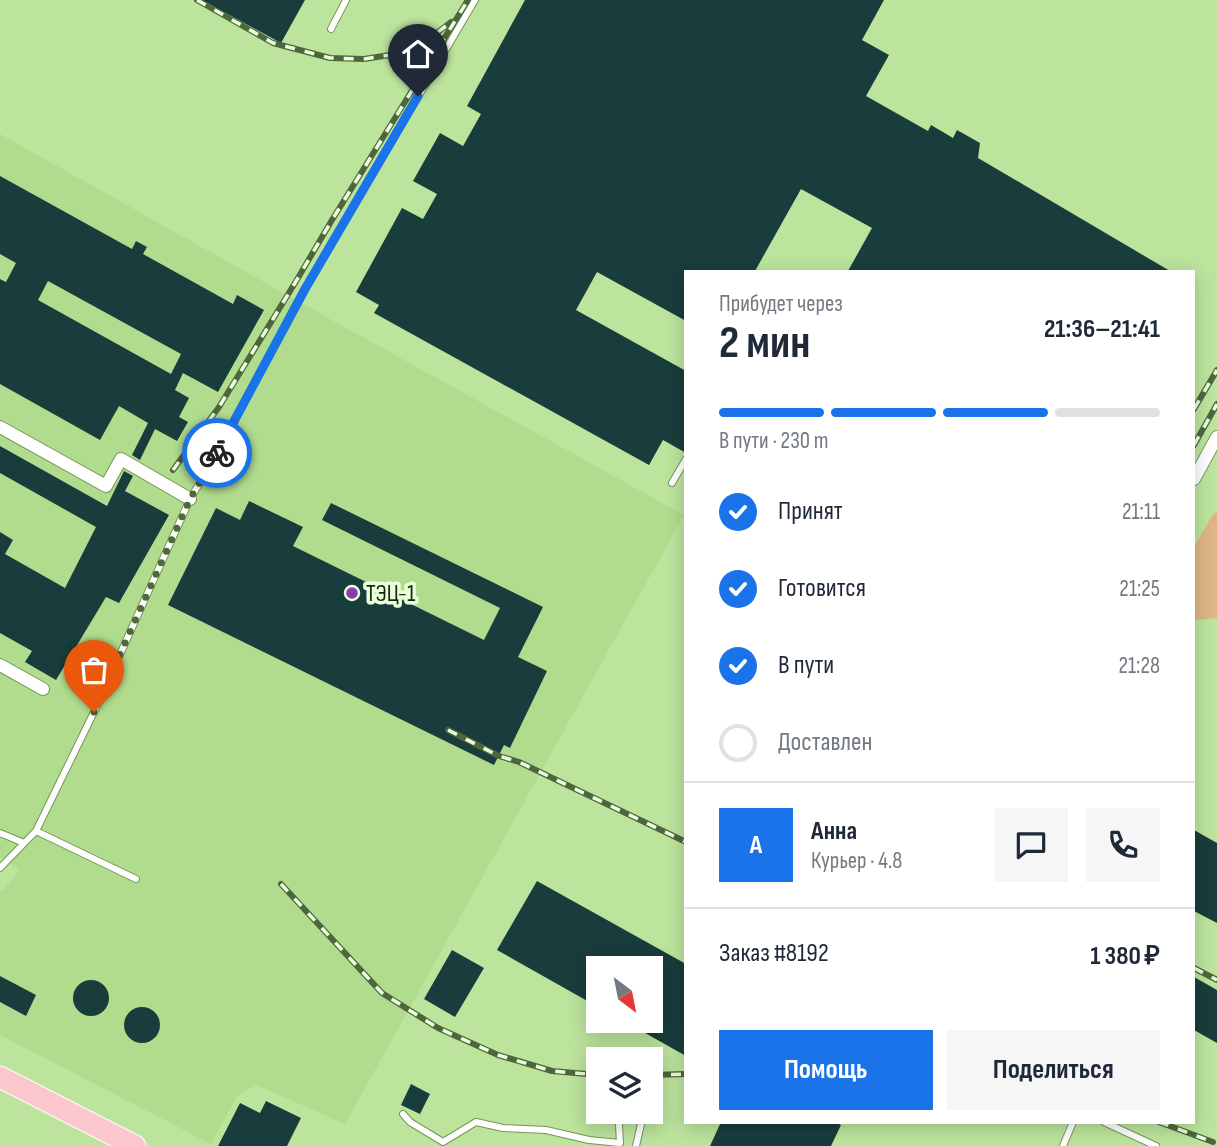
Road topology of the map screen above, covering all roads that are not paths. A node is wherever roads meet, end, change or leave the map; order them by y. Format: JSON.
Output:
{"nodes":[{"id":1,"x":346,"y":0,"type":"edge"},
{"id":2,"x":475,"y":0,"type":"edge"},
{"id":3,"x":331,"y":29,"type":"dead end"},
{"id":4,"x":0,"y":427,"type":"edge"},
{"id":5,"x":1217,"y":437,"type":"edge"},
{"id":6,"x":684,"y":462,"type":"edge"},
{"id":7,"x":1195,"y":477,"type":"edge"},
{"id":8,"x":672,"y":483,"type":"dead end"},
{"id":9,"x":190,"y":499,"type":"junction"},
{"id":10,"x":0,"y":665,"type":"edge"},
{"id":11,"x":43,"y":689,"type":"dead end"},
{"id":12,"x":36,"y":831,"type":"junction"},
{"id":13,"x":0,"y":833,"type":"edge"},
{"id":14,"x":24,"y":843,"type":"junction"},
{"id":15,"x":0,"y":868,"type":"edge"},
{"id":16,"x":136,"y":879,"type":"dead end"},
{"id":17,"x":0,"y":1077,"type":"edge"},
{"id":18,"x":403,"y":1114,"type":"dead end"},
{"id":19,"x":619,"y":1124,"type":"edge"},
{"id":20,"x":641,"y":1124,"type":"edge"},
{"id":21,"x":1072,"y":1124,"type":"edge"},
{"id":22,"x":1108,"y":1124,"type":"edge"},
{"id":23,"x":135,"y":1146,"type":"edge"},
{"id":24,"x":636,"y":1146,"type":"edge"},
{"id":25,"x":1063,"y":1146,"type":"edge"},
{"id":26,"x":1156,"y":1146,"type":"edge"}],
"edges":[{"from":1,"to":3,"type":"lane"},
{"from":2,"to":9,"type":"lane"},
{"from":4,"to":9,"type":"street"},
{"from":5,"to":7,"type":"street"},
{"from":6,"to":8,"type":"lane"},
{"from":9,"to":12,"type":"lane"},
{"from":10,"to":11,"type":"street"},
{"from":12,"to":14,"type":"lane"},
{"from":12,"to":16,"type":"lane"},
{"from":13,"to":14,"type":"lane"},
{"from":14,"to":15,"type":"lane"},
{"from":17,"to":23,"type":"main road"},
{"from":18,"to":19,"type":"lane"},
{"from":20,"to":24,"type":"lane"},
{"from":21,"to":25,"type":"lane"},
{"from":22,"to":26,"type":"lane"}]}
